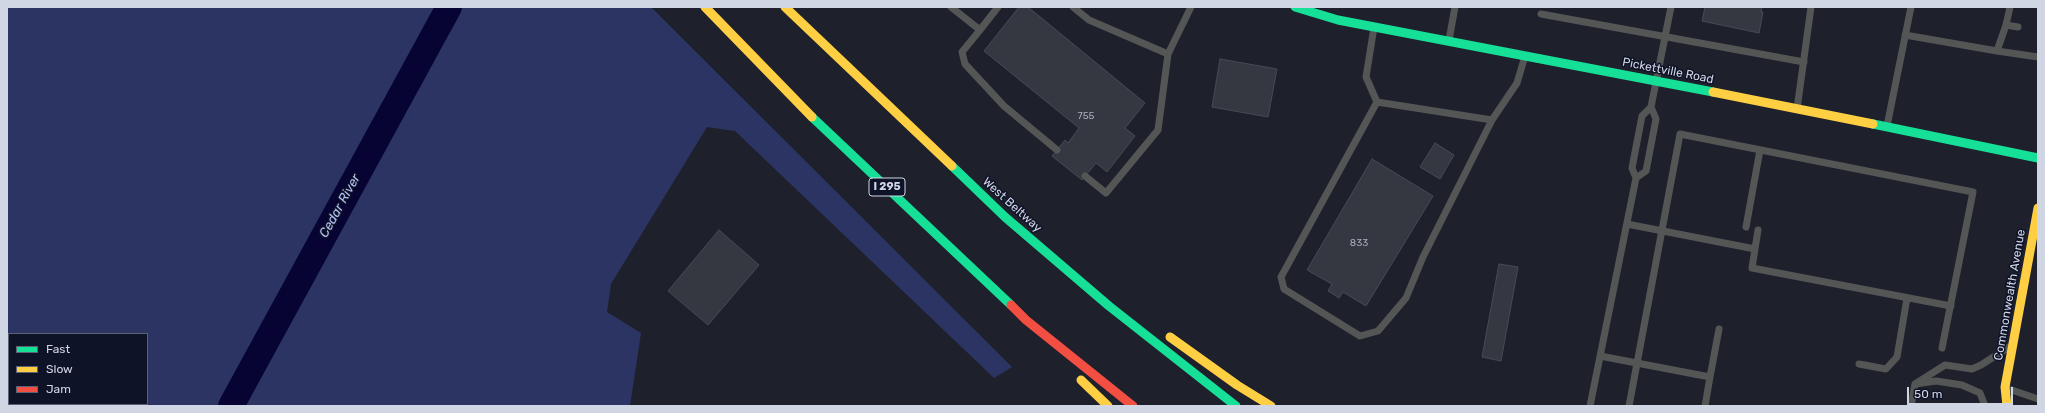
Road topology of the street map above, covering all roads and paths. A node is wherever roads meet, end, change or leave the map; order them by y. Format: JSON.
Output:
{"nodes":[{"id":1,"x":704,"y":7,"type":"edge"},
{"id":2,"x":785,"y":7,"type":"edge"},
{"id":3,"x":951,"y":7,"type":"edge"},
{"id":4,"x":998,"y":7,"type":"edge"},
{"id":5,"x":1073,"y":7,"type":"edge"},
{"id":6,"x":1191,"y":7,"type":"edge"},
{"id":7,"x":1295,"y":7,"type":"edge"},
{"id":8,"x":1455,"y":7,"type":"edge"},
{"id":9,"x":1671,"y":7,"type":"edge"},
{"id":10,"x":1811,"y":7,"type":"edge"},
{"id":11,"x":1911,"y":7,"type":"edge"},
{"id":12,"x":2010,"y":7,"type":"edge"},
{"id":13,"x":1541,"y":14,"type":"dead end"},
{"id":14,"x":2006,"y":25,"type":"junction"},
{"id":15,"x":1374,"y":27,"type":"junction"},
{"id":16,"x":2018,"y":27,"type":"dead end"},
{"id":17,"x":980,"y":30,"type":"junction"},
{"id":18,"x":1905,"y":35,"type":"junction"},
{"id":19,"x":1665,"y":38,"type":"junction"},
{"id":20,"x":1449,"y":41,"type":"junction"},
{"id":21,"x":1997,"y":51,"type":"junction"},
{"id":22,"x":1168,"y":54,"type":"junction"},
{"id":23,"x":1525,"y":56,"type":"junction"},
{"id":24,"x":2038,"y":57,"type":"edge"},
{"id":25,"x":1804,"y":62,"type":"junction"},
{"id":26,"x":1657,"y":81,"type":"junction"},
{"id":27,"x":1377,"y":102,"type":"junction"},
{"id":28,"x":1651,"y":107,"type":"junction"},
{"id":29,"x":1797,"y":109,"type":"junction"},
{"id":30,"x":1492,"y":120,"type":"junction"},
{"id":31,"x":1886,"y":127,"type":"junction"},
{"id":32,"x":1057,"y":150,"type":"dead end"},
{"id":33,"x":1760,"y":150,"type":"junction"},
{"id":34,"x":2038,"y":158,"type":"edge"},
{"id":35,"x":1085,"y":176,"type":"dead end"},
{"id":36,"x":1636,"y":178,"type":"junction"},
{"id":37,"x":2038,"y":208,"type":"edge"},
{"id":38,"x":1005,"y":217,"type":"junction"},
{"id":39,"x":1627,"y":224,"type":"junction"},
{"id":40,"x":1746,"y":227,"type":"dead end"},
{"id":41,"x":1758,"y":230,"type":"dead end"},
{"id":42,"x":1662,"y":231,"type":"junction"},
{"id":43,"x":1755,"y":249,"type":"junction"},
{"id":44,"x":1067,"y":257,"type":"dead end"},
{"id":45,"x":1907,"y":298,"type":"junction"},
{"id":46,"x":1951,"y":306,"type":"junction"},
{"id":47,"x":1026,"y":320,"type":"junction"},
{"id":48,"x":1719,"y":329,"type":"dead end"},
{"id":49,"x":1164,"y":333,"type":"dead end"},
{"id":50,"x":2013,"y":345,"type":"junction"},
{"id":51,"x":1942,"y":348,"type":"dead end"},
{"id":52,"x":1600,"y":356,"type":"junction"},
{"id":53,"x":1638,"y":363,"type":"junction"},
{"id":54,"x":1859,"y":364,"type":"dead end"},
{"id":55,"x":1710,"y":377,"type":"junction"},
{"id":56,"x":1915,"y":384,"type":"junction"},
{"id":57,"x":2005,"y":387,"type":"junction"},
{"id":58,"x":2038,"y":399,"type":"edge"},
{"id":59,"x":1998,"y":400,"type":"dead end"},
{"id":60,"x":1108,"y":406,"type":"edge"},
{"id":61,"x":1133,"y":406,"type":"edge"},
{"id":62,"x":1236,"y":406,"type":"edge"},
{"id":63,"x":1271,"y":406,"type":"edge"},
{"id":64,"x":1590,"y":406,"type":"edge"},
{"id":65,"x":1629,"y":406,"type":"edge"},
{"id":66,"x":1705,"y":406,"type":"edge"},
{"id":67,"x":1911,"y":406,"type":"edge"},
{"id":68,"x":1985,"y":406,"type":"edge"},
{"id":69,"x":2007,"y":406,"type":"edge"}],
"edges":[{"from":1,"to":47,"type":"main road","number":"I 295"},
{"from":2,"to":38,"type":"main road","name":"West Beltway"},
{"from":3,"to":17,"type":"lane"},
{"from":4,"to":17,"type":"lane"},
{"from":5,"to":22,"type":"lane"},
{"from":6,"to":22,"type":"lane"},
{"from":7,"to":15,"type":"main road","name":"Pickettville Road"},
{"from":8,"to":20,"type":"lane"},
{"from":9,"to":19,"type":"lane"},
{"from":10,"to":25,"type":"lane"},
{"from":11,"to":18,"type":"lane"},
{"from":12,"to":14,"type":"lane"},
{"from":13,"to":19,"type":"lane"},
{"from":14,"to":16,"type":"lane"},
{"from":14,"to":21,"type":"lane"},
{"from":15,"to":20,"type":"main road","name":"Pickettville Road"},
{"from":15,"to":27,"type":"lane"},
{"from":17,"to":32,"type":"lane"},
{"from":18,"to":21,"type":"lane"},
{"from":18,"to":31,"type":"lane"},
{"from":19,"to":25,"type":"lane"},
{"from":19,"to":26,"type":"lane"},
{"from":20,"to":23,"type":"main road","name":"Pickettville Road"},
{"from":21,"to":24,"type":"lane"},
{"from":22,"to":35,"type":"lane"},
{"from":23,"to":26,"type":"main road","name":"Pickettville Road"},
{"from":23,"to":30,"type":"lane"},
{"from":25,"to":29,"type":"lane"},
{"from":26,"to":28,"type":"lane"},
{"from":26,"to":29,"type":"main road","name":"Pickettville Road"},
{"from":27,"to":30,"type":"lane"},
{"from":27,"to":30,"type":"lane"},
{"from":28,"to":36,"type":"lane"},
{"from":28,"to":36,"type":"lane"},
{"from":29,"to":31,"type":"main road","name":"Pickettville Road"},
{"from":31,"to":34,"type":"main road","name":"Pickettville Road"},
{"from":33,"to":40,"type":"lane"},
{"from":33,"to":42,"type":"lane"},
{"from":33,"to":46,"type":"lane"},
{"from":36,"to":39,"type":"lane"},
{"from":37,"to":50,"type":"main road","name":"Commonwealth Avenue"},
{"from":38,"to":44,"type":"main road"},
{"from":38,"to":62,"type":"main road","name":"West Beltway"},
{"from":39,"to":42,"type":"lane"},
{"from":39,"to":52,"type":"lane"},
{"from":41,"to":43,"type":"lane"},
{"from":42,"to":43,"type":"lane"},
{"from":42,"to":53,"type":"lane"},
{"from":43,"to":45,"type":"lane"},
{"from":45,"to":46,"type":"lane"},
{"from":45,"to":54,"type":"lane"},
{"from":46,"to":51,"type":"lane"},
{"from":47,"to":60,"type":"main road"},
{"from":47,"to":61,"type":"main road","number":"I 295"},
{"from":48,"to":55,"type":"lane"},
{"from":49,"to":63,"type":"main road"},
{"from":50,"to":56,"type":"lane"},
{"from":50,"to":57,"type":"main road","name":"Commonwealth Avenue"},
{"from":52,"to":53,"type":"lane"},
{"from":52,"to":64,"type":"lane"},
{"from":53,"to":55,"type":"lane"},
{"from":53,"to":65,"type":"lane"},
{"from":55,"to":66,"type":"lane"},
{"from":56,"to":67,"type":"lane"},
{"from":56,"to":68,"type":"lane"},
{"from":57,"to":58,"type":"lane"},
{"from":57,"to":59,"type":"main road","name":"Commonwealth Avenue"},
{"from":57,"to":69,"type":"main road","name":"Commonwealth Avenue"}]}
